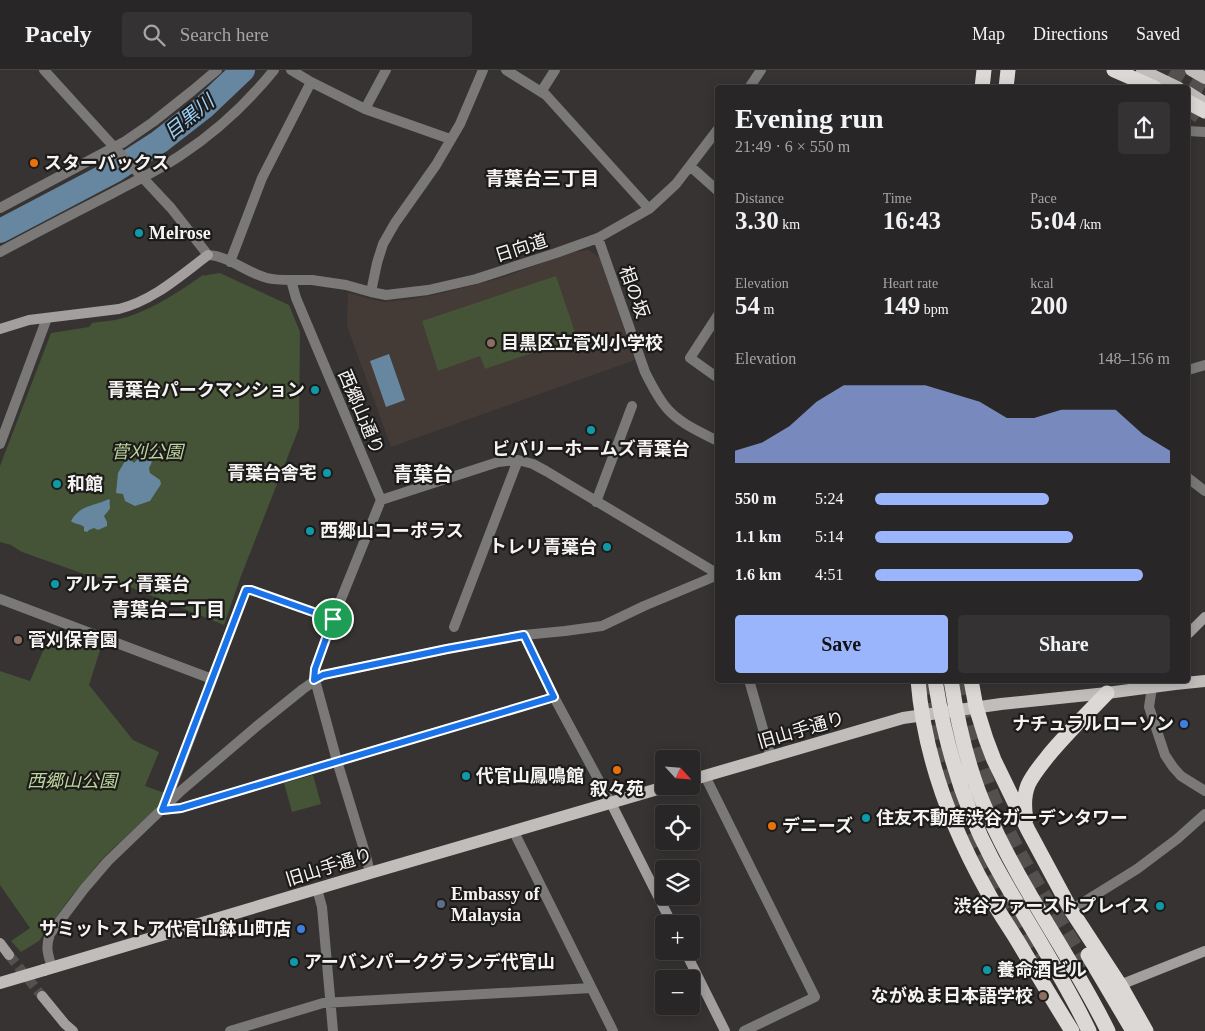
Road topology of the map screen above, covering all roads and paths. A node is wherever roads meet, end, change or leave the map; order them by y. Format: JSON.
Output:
{"nodes":[{"id":1,"x":44,"y":70,"type":"edge"},
{"id":2,"x":216,"y":70,"type":"edge"},
{"id":3,"x":274,"y":70,"type":"edge"},
{"id":4,"x":291,"y":70,"type":"edge"},
{"id":5,"x":386,"y":70,"type":"edge"},
{"id":6,"x":483,"y":70,"type":"edge"},
{"id":7,"x":506,"y":70,"type":"edge"},
{"id":8,"x":555,"y":70,"type":"edge"},
{"id":9,"x":761,"y":70,"type":"edge"},
{"id":10,"x":974,"y":70,"type":"edge"},
{"id":11,"x":984,"y":70,"type":"edge"},
{"id":12,"x":1001,"y":70,"type":"edge"},
{"id":13,"x":1008,"y":70,"type":"edge"},
{"id":14,"x":1015,"y":70,"type":"edge"},
{"id":15,"x":1114,"y":70,"type":"edge"},
{"id":16,"x":1190,"y":70,"type":"edge"},
{"id":17,"x":1205,"y":78,"type":"edge"},
{"id":18,"x":1148,"y":81,"type":"edge"},
{"id":19,"x":311,"y":82,"type":"junction"},
{"id":20,"x":751,"y":85,"type":"edge"},
{"id":21,"x":972,"y":85,"type":"edge"},
{"id":22,"x":982,"y":85,"type":"edge"},
{"id":23,"x":1000,"y":85,"type":"edge"},
{"id":24,"x":1006,"y":85,"type":"edge"},
{"id":25,"x":1013,"y":85,"type":"edge"},
{"id":26,"x":1166,"y":85,"type":"edge"},
{"id":27,"x":541,"y":92,"type":"junction"},
{"id":28,"x":1190,"y":93,"type":"edge"},
{"id":29,"x":1190,"y":103,"type":"edge"},
{"id":30,"x":1205,"y":103,"type":"edge"},
{"id":31,"x":365,"y":109,"type":"junction"},
{"id":32,"x":1205,"y":111,"type":"edge"},
{"id":33,"x":1190,"y":131,"type":"edge"},
{"id":34,"x":1205,"y":132,"type":"edge"},
{"id":35,"x":715,"y":133,"type":"edge"},
{"id":36,"x":450,"y":139,"type":"junction"},
{"id":37,"x":115,"y":149,"type":"junction"},
{"id":38,"x":690,"y":166,"type":"junction"},
{"id":39,"x":140,"y":176,"type":"junction"},
{"id":40,"x":715,"y":188,"type":"edge"},
{"id":41,"x":0,"y":208,"type":"edge"},
{"id":42,"x":649,"y":209,"type":"junction"},
{"id":43,"x":598,"y":238,"type":"junction"},
{"id":44,"x":0,"y":252,"type":"edge"},
{"id":45,"x":208,"y":255,"type":"junction"},
{"id":46,"x":230,"y":262,"type":"junction"},
{"id":47,"x":291,"y":280,"type":"junction"},
{"id":48,"x":371,"y":292,"type":"junction"},
{"id":49,"x":46,"y":318,"type":"junction"},
{"id":50,"x":715,"y":320,"type":"edge"},
{"id":51,"x":0,"y":329,"type":"edge"},
{"id":52,"x":1205,"y":364,"type":"edge"},
{"id":53,"x":1190,"y":369,"type":"edge"},
{"id":54,"x":715,"y":376,"type":"edge"},
{"id":55,"x":632,"y":406,"type":"dead end"},
{"id":56,"x":715,"y":440,"type":"edge"},
{"id":57,"x":0,"y":444,"type":"edge"},
{"id":58,"x":518,"y":460,"type":"junction"},
{"id":59,"x":1190,"y":480,"type":"edge"},
{"id":60,"x":1205,"y":491,"type":"edge"},
{"id":61,"x":380,"y":500,"type":"junction"},
{"id":62,"x":596,"y":502,"type":"junction"},
{"id":63,"x":715,"y":572,"type":"edge"},
{"id":64,"x":715,"y":575,"type":"edge"},
{"id":65,"x":0,"y":599,"type":"edge"},
{"id":66,"x":1205,"y":617,"type":"edge"},
{"id":67,"x":333,"y":619,"type":"junction"},
{"id":68,"x":454,"y":627,"type":"dead end"},
{"id":69,"x":1190,"y":632,"type":"edge"},
{"id":70,"x":524,"y":635,"type":"junction"},
{"id":71,"x":212,"y":678,"type":"junction"},
{"id":72,"x":314,"y":680,"type":"junction"},
{"id":73,"x":1205,"y":681,"type":"edge"},
{"id":74,"x":1190,"y":682,"type":"edge"},
{"id":75,"x":750,"y":683,"type":"edge"},
{"id":76,"x":918,"y":683,"type":"edge"},
{"id":77,"x":935,"y":683,"type":"edge"},
{"id":78,"x":952,"y":683,"type":"edge"},
{"id":79,"x":972,"y":683,"type":"edge"},
{"id":80,"x":1153,"y":683,"type":"edge"},
{"id":81,"x":1106,"y":693,"type":"junction"},
{"id":82,"x":554,"y":697,"type":"junction"},
{"id":83,"x":976,"y":707,"type":"junction"},
{"id":84,"x":922,"y":715,"type":"junction"},
{"id":85,"x":771,"y":757,"type":"junction"},
{"id":86,"x":337,"y":761,"type":"junction"},
{"id":87,"x":706,"y":776,"type":"junction"},
{"id":88,"x":700,"y":778,"type":"edge"},
{"id":89,"x":655,"y":790,"type":"edge"},
{"id":90,"x":1205,"y":791,"type":"edge"},
{"id":91,"x":611,"y":803,"type":"junction"},
{"id":92,"x":162,"y":810,"type":"junction"},
{"id":93,"x":1205,"y":814,"type":"edge"},
{"id":94,"x":514,"y":832,"type":"junction"},
{"id":95,"x":1025,"y":832,"type":"junction"},
{"id":96,"x":370,"y":873,"type":"junction"},
{"id":97,"x":317,"y":889,"type":"junction"},
{"id":98,"x":1071,"y":910,"type":"junction"},
{"id":99,"x":667,"y":915,"type":"edge"},
{"id":100,"x":0,"y":943,"type":"edge"},
{"id":101,"x":1205,"y":952,"type":"edge"},
{"id":102,"x":9,"y":955,"type":"tunnel mouth"},
{"id":103,"x":690,"y":960,"type":"edge"},
{"id":104,"x":48,"y":969,"type":"junction"},
{"id":105,"x":0,"y":983,"type":"edge"},
{"id":106,"x":1120,"y":985,"type":"junction"},
{"id":107,"x":591,"y":988,"type":"junction"},
{"id":108,"x":42,"y":996,"type":"tunnel mouth"},
{"id":109,"x":330,"y":1003,"type":"junction"},
{"id":110,"x":73,"y":1031,"type":"edge"},
{"id":111,"x":230,"y":1031,"type":"edge"},
{"id":112,"x":333,"y":1031,"type":"edge"},
{"id":113,"x":613,"y":1031,"type":"edge"},
{"id":114,"x":725,"y":1031,"type":"edge"},
{"id":115,"x":744,"y":1031,"type":"edge"},
{"id":116,"x":1072,"y":1031,"type":"edge"},
{"id":117,"x":1089,"y":1031,"type":"edge"},
{"id":118,"x":1108,"y":1031,"type":"edge"},
{"id":119,"x":1133,"y":1031,"type":"edge"},
{"id":120,"x":1146,"y":1031,"type":"edge"}],
"edges":[{"from":1,"to":37,"type":"street"},
{"from":2,"to":37,"type":"street"},
{"from":3,"to":39,"type":"street"},
{"from":4,"to":19,"type":"street"},
{"from":5,"to":31,"type":"street"},
{"from":6,"to":36,"type":"street"},
{"from":7,"to":27,"type":"street"},
{"from":8,"to":27,"type":"street"},
{"from":9,"to":20,"type":"street"},
{"from":10,"to":21,"type":"highway"},
{"from":11,"to":22,"type":"highway"},
{"from":12,"to":23,"type":"highway"},
{"from":13,"to":24,"type":"highway"},
{"from":14,"to":25,"type":"highway"},
{"from":15,"to":18,"type":"highway"},
{"from":16,"to":17,"type":"main road"},
{"from":18,"to":26,"type":"main road"},
{"from":19,"to":31,"type":"street"},
{"from":19,"to":46,"type":"street"},
{"from":27,"to":42,"type":"street"},
{"from":28,"to":30,"type":"main road"},
{"from":29,"to":32,"type":"highway"},
{"from":31,"to":36,"type":"street"},
{"from":33,"to":34,"type":"street"},
{"from":35,"to":38,"type":"street","name":"日向道"},
{"from":36,"to":48,"type":"street"},
{"from":37,"to":39,"type":"street"},
{"from":37,"to":41,"type":"street"},
{"from":38,"to":40,"type":"street"},
{"from":38,"to":42,"type":"street","name":"日向道"},
{"from":39,"to":44,"type":"street"},
{"from":39,"to":45,"type":"street"},
{"from":42,"to":43,"type":"street","name":"日向道"},
{"from":43,"to":48,"type":"street","name":"日向道"},
{"from":43,"to":56,"type":"street","name":"相の坂"},
{"from":45,"to":46,"type":"street"},
{"from":45,"to":49,"type":"street"},
{"from":46,"to":47,"type":"street"},
{"from":47,"to":48,"type":"street","name":"日向道"},
{"from":47,"to":61,"type":"street","name":"西郷山通り"},
{"from":49,"to":51,"type":"street"},
{"from":49,"to":57,"type":"street"},
{"from":50,"to":54,"type":"street"},
{"from":52,"to":53,"type":"street"},
{"from":55,"to":62,"type":"street"},
{"from":58,"to":61,"type":"street"},
{"from":58,"to":62,"type":"street"},
{"from":58,"to":68,"type":"street"},
{"from":59,"to":60,"type":"street"},
{"from":61,"to":67,"type":"street"},
{"from":62,"to":63,"type":"street"},
{"from":64,"to":70,"type":"street"},
{"from":65,"to":71,"type":"street"},
{"from":66,"to":69,"type":"street"},
{"from":67,"to":71,"type":"street"},
{"from":67,"to":72,"type":"street"},
{"from":70,"to":72,"type":"street"},
{"from":70,"to":82,"type":"street"},
{"from":71,"to":92,"type":"street"},
{"from":72,"to":86,"type":"street"},
{"from":72,"to":92,"type":"street"},
{"from":73,"to":74,"type":"main road"},
{"from":75,"to":85,"type":"street"},
{"from":76,"to":84,"type":"highway"},
{"from":77,"to":117,"type":"highway","bridge":true},
{"from":78,"to":118,"type":"highway","bridge":true},
{"from":79,"to":83,"type":"highway"},
{"from":80,"to":81,"type":"main road"},
{"from":80,"to":90,"type":"street"},
{"from":81,"to":83,"type":"main road","name":"旧山手通り"},
{"from":81,"to":95,"type":"highway"},
{"from":82,"to":86,"type":"street"},
{"from":82,"to":91,"type":"street"},
{"from":83,"to":84,"type":"main road","name":"旧山手通り"},
{"from":83,"to":95,"type":"highway"},
{"from":84,"to":85,"type":"main road","name":"旧山手通り"},
{"from":84,"to":116,"type":"highway"},
{"from":85,"to":87,"type":"main road","name":"旧山手通り"},
{"from":86,"to":92,"type":"street"},
{"from":86,"to":96,"type":"street"},
{"from":87,"to":88,"type":"main road","name":"旧山手通り"},
{"from":87,"to":115,"type":"street"},
{"from":89,"to":91,"type":"main road","name":"旧山手通り"},
{"from":91,"to":94,"type":"main road","name":"旧山手通り"},
{"from":91,"to":99,"type":"street"},
{"from":92,"to":104,"type":"street"},
{"from":93,"to":98,"type":"street"},
{"from":94,"to":96,"type":"main road","name":"旧山手通り"},
{"from":94,"to":107,"type":"street"},
{"from":95,"to":98,"type":"highway"},
{"from":95,"to":119,"type":"highway"},
{"from":96,"to":97,"type":"main road","name":"旧山手通り"},
{"from":97,"to":104,"type":"main road","name":"旧山手通り"},
{"from":97,"to":109,"type":"street"},
{"from":98,"to":106,"type":"highway"},
{"from":100,"to":102,"type":"street"},
{"from":101,"to":106,"type":"street"},
{"from":103,"to":114,"type":"street"},
{"from":104,"to":105,"type":"main road","name":"旧山手通り","bridge":true},
{"from":106,"to":120,"type":"highway"},
{"from":107,"to":109,"type":"street"},
{"from":107,"to":113,"type":"street"},
{"from":108,"to":110,"type":"street"},
{"from":109,"to":111,"type":"street"},
{"from":109,"to":112,"type":"street"}]}
